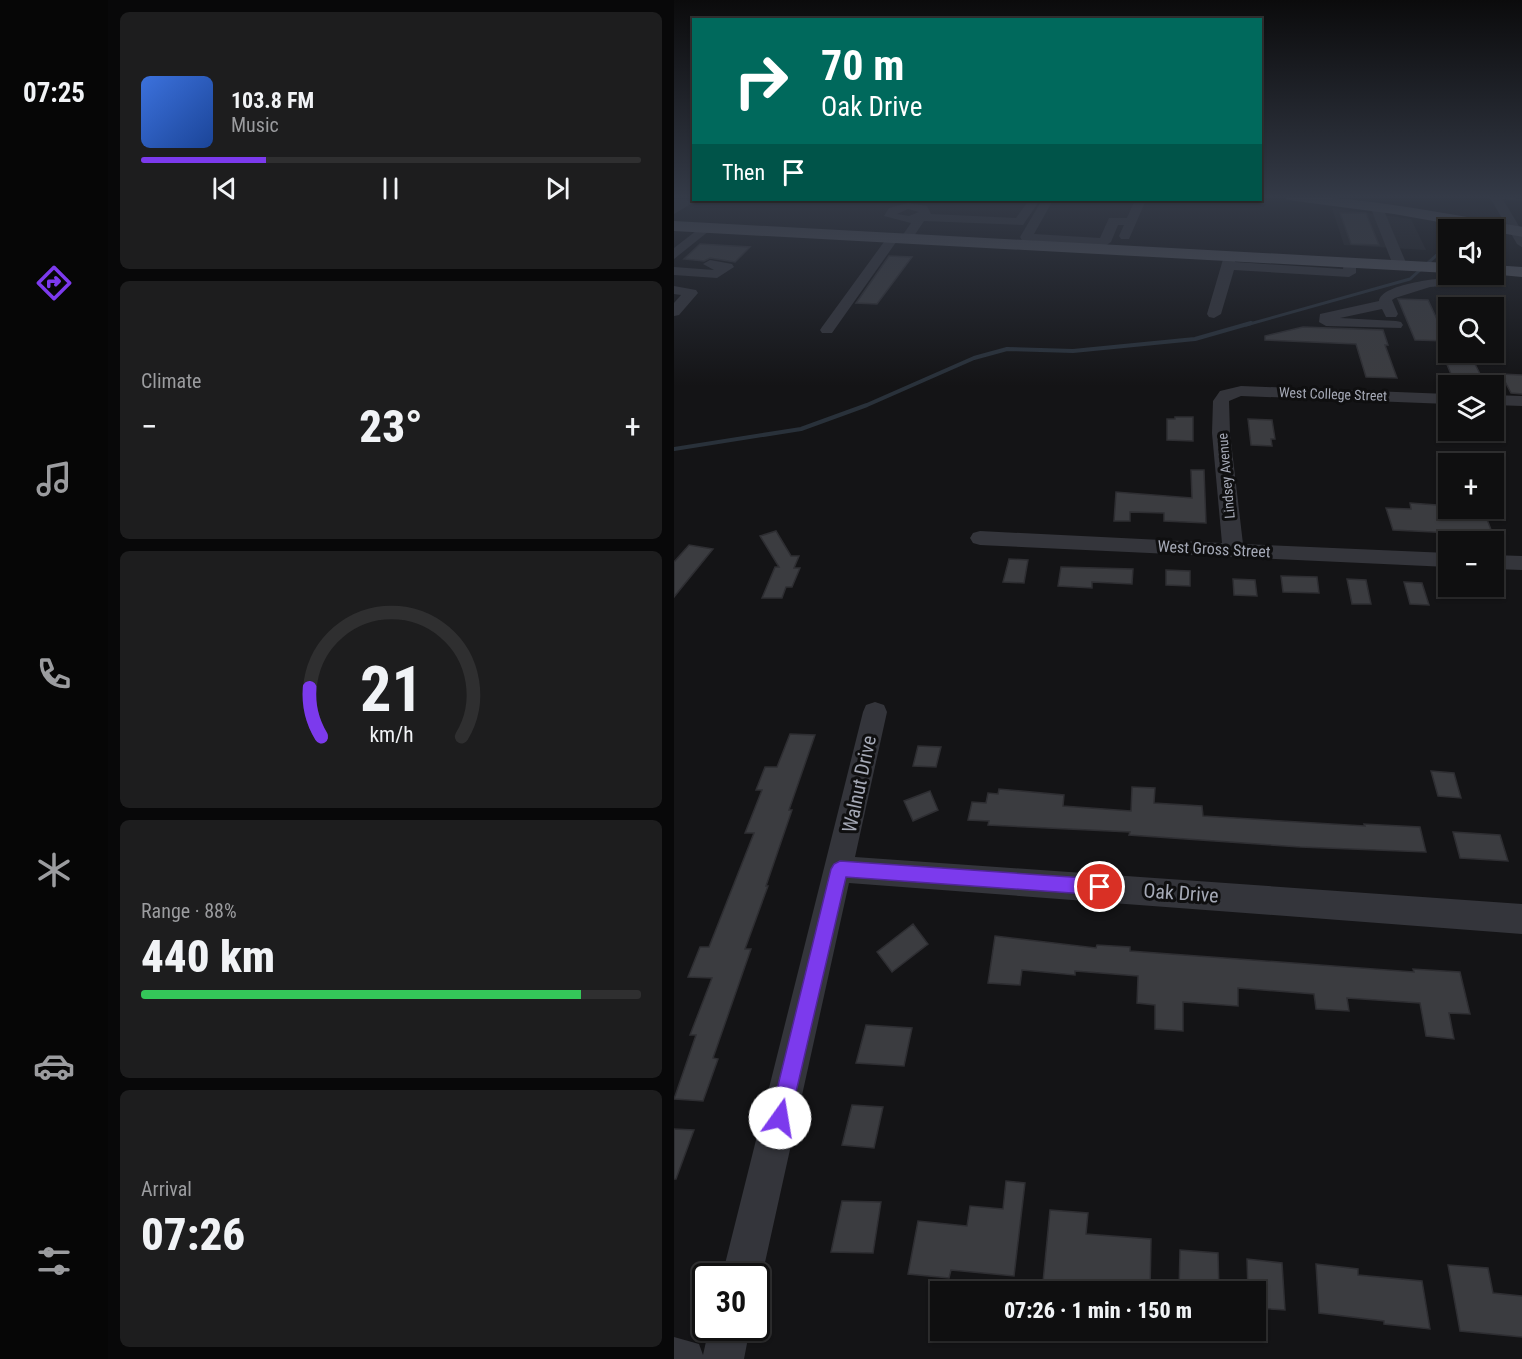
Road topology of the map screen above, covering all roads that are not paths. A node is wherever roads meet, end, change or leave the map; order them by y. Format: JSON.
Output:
{"nodes":[{"id":1,"x":885,"y":259,"type":"edge"},
{"id":2,"x":1213,"y":259,"type":"edge"},
{"id":3,"x":1403,"y":259,"type":"edge"},
{"id":4,"x":1229,"y":261,"type":"junction"},
{"id":5,"x":1406,"y":265,"type":"junction"},
{"id":6,"x":1438,"y":267,"type":"edge"},
{"id":7,"x":693,"y":268,"type":"edge"},
{"id":8,"x":1504,"y":271,"type":"edge"},
{"id":9,"x":1523,"y":272,"type":"edge"},
{"id":10,"x":1438,"y":282,"type":"edge"},
{"id":11,"x":675,"y":290,"type":"edge"},
{"id":12,"x":1386,"y":304,"type":"junction"},
{"id":13,"x":674,"y":312,"type":"edge"},
{"id":14,"x":1214,"y":314,"type":"dead end"},
{"id":15,"x":827,"y":330,"type":"dead end"},
{"id":16,"x":1438,"y":399,"type":"edge"},
{"id":17,"x":1221,"y":401,"type":"joint"},
{"id":18,"x":1504,"y":401,"type":"edge"},
{"id":19,"x":1523,"y":402,"type":"edge"},
{"id":20,"x":980,"y":538,"type":"dead end"},
{"id":21,"x":1233,"y":550,"type":"junction"},
{"id":22,"x":1438,"y":560,"type":"edge"},
{"id":23,"x":1504,"y":562,"type":"edge"},
{"id":24,"x":1523,"y":563,"type":"edge"},
{"id":25,"x":875,"y":712,"type":"dead end"},
{"id":26,"x":840,"y":869,"type":"junction"},
{"id":27,"x":1523,"y":919,"type":"edge"},
{"id":28,"x":745,"y":1263,"type":"edge"},
{"id":29,"x":727,"y":1341,"type":"edge"},
{"id":30,"x":674,"y":1358,"type":"edge"},
{"id":31,"x":684,"y":1359,"type":"edge"},
{"id":32,"x":723,"y":1359,"type":"edge"}],
"edges":[{"from":1,"to":15,"type":"street"},
{"from":2,"to":4,"type":"main road"},
{"from":3,"to":5,"type":"street"},
{"from":4,"to":5,"type":"main road"},
{"from":4,"to":14,"type":"street"},
{"from":5,"to":6,"type":"main road"},
{"from":7,"to":11,"type":"street"},
{"from":8,"to":9,"type":"main road"},
{"from":10,"to":12,"type":"street"},
{"from":11,"to":13,"type":"street"},
{"from":12,"to":12,"type":"street"},
{"from":16,"to":17,"type":"street","name":"West College Street"},
{"from":17,"to":21,"type":"street","name":"Lindsey Avenue"},
{"from":18,"to":19,"type":"street"},
{"from":20,"to":21,"type":"street","name":"West Gross Street"},
{"from":21,"to":22,"type":"street","name":"West Gross Street"},
{"from":23,"to":24,"type":"street"},
{"from":25,"to":26,"type":"street","name":"Walnut Drive"},
{"from":26,"to":27,"type":"street","name":"Oak Drive"},
{"from":26,"to":28,"type":"street","name":"Walnut Drive"},
{"from":29,"to":32,"type":"street"},
{"from":30,"to":31,"type":"street"}]}
